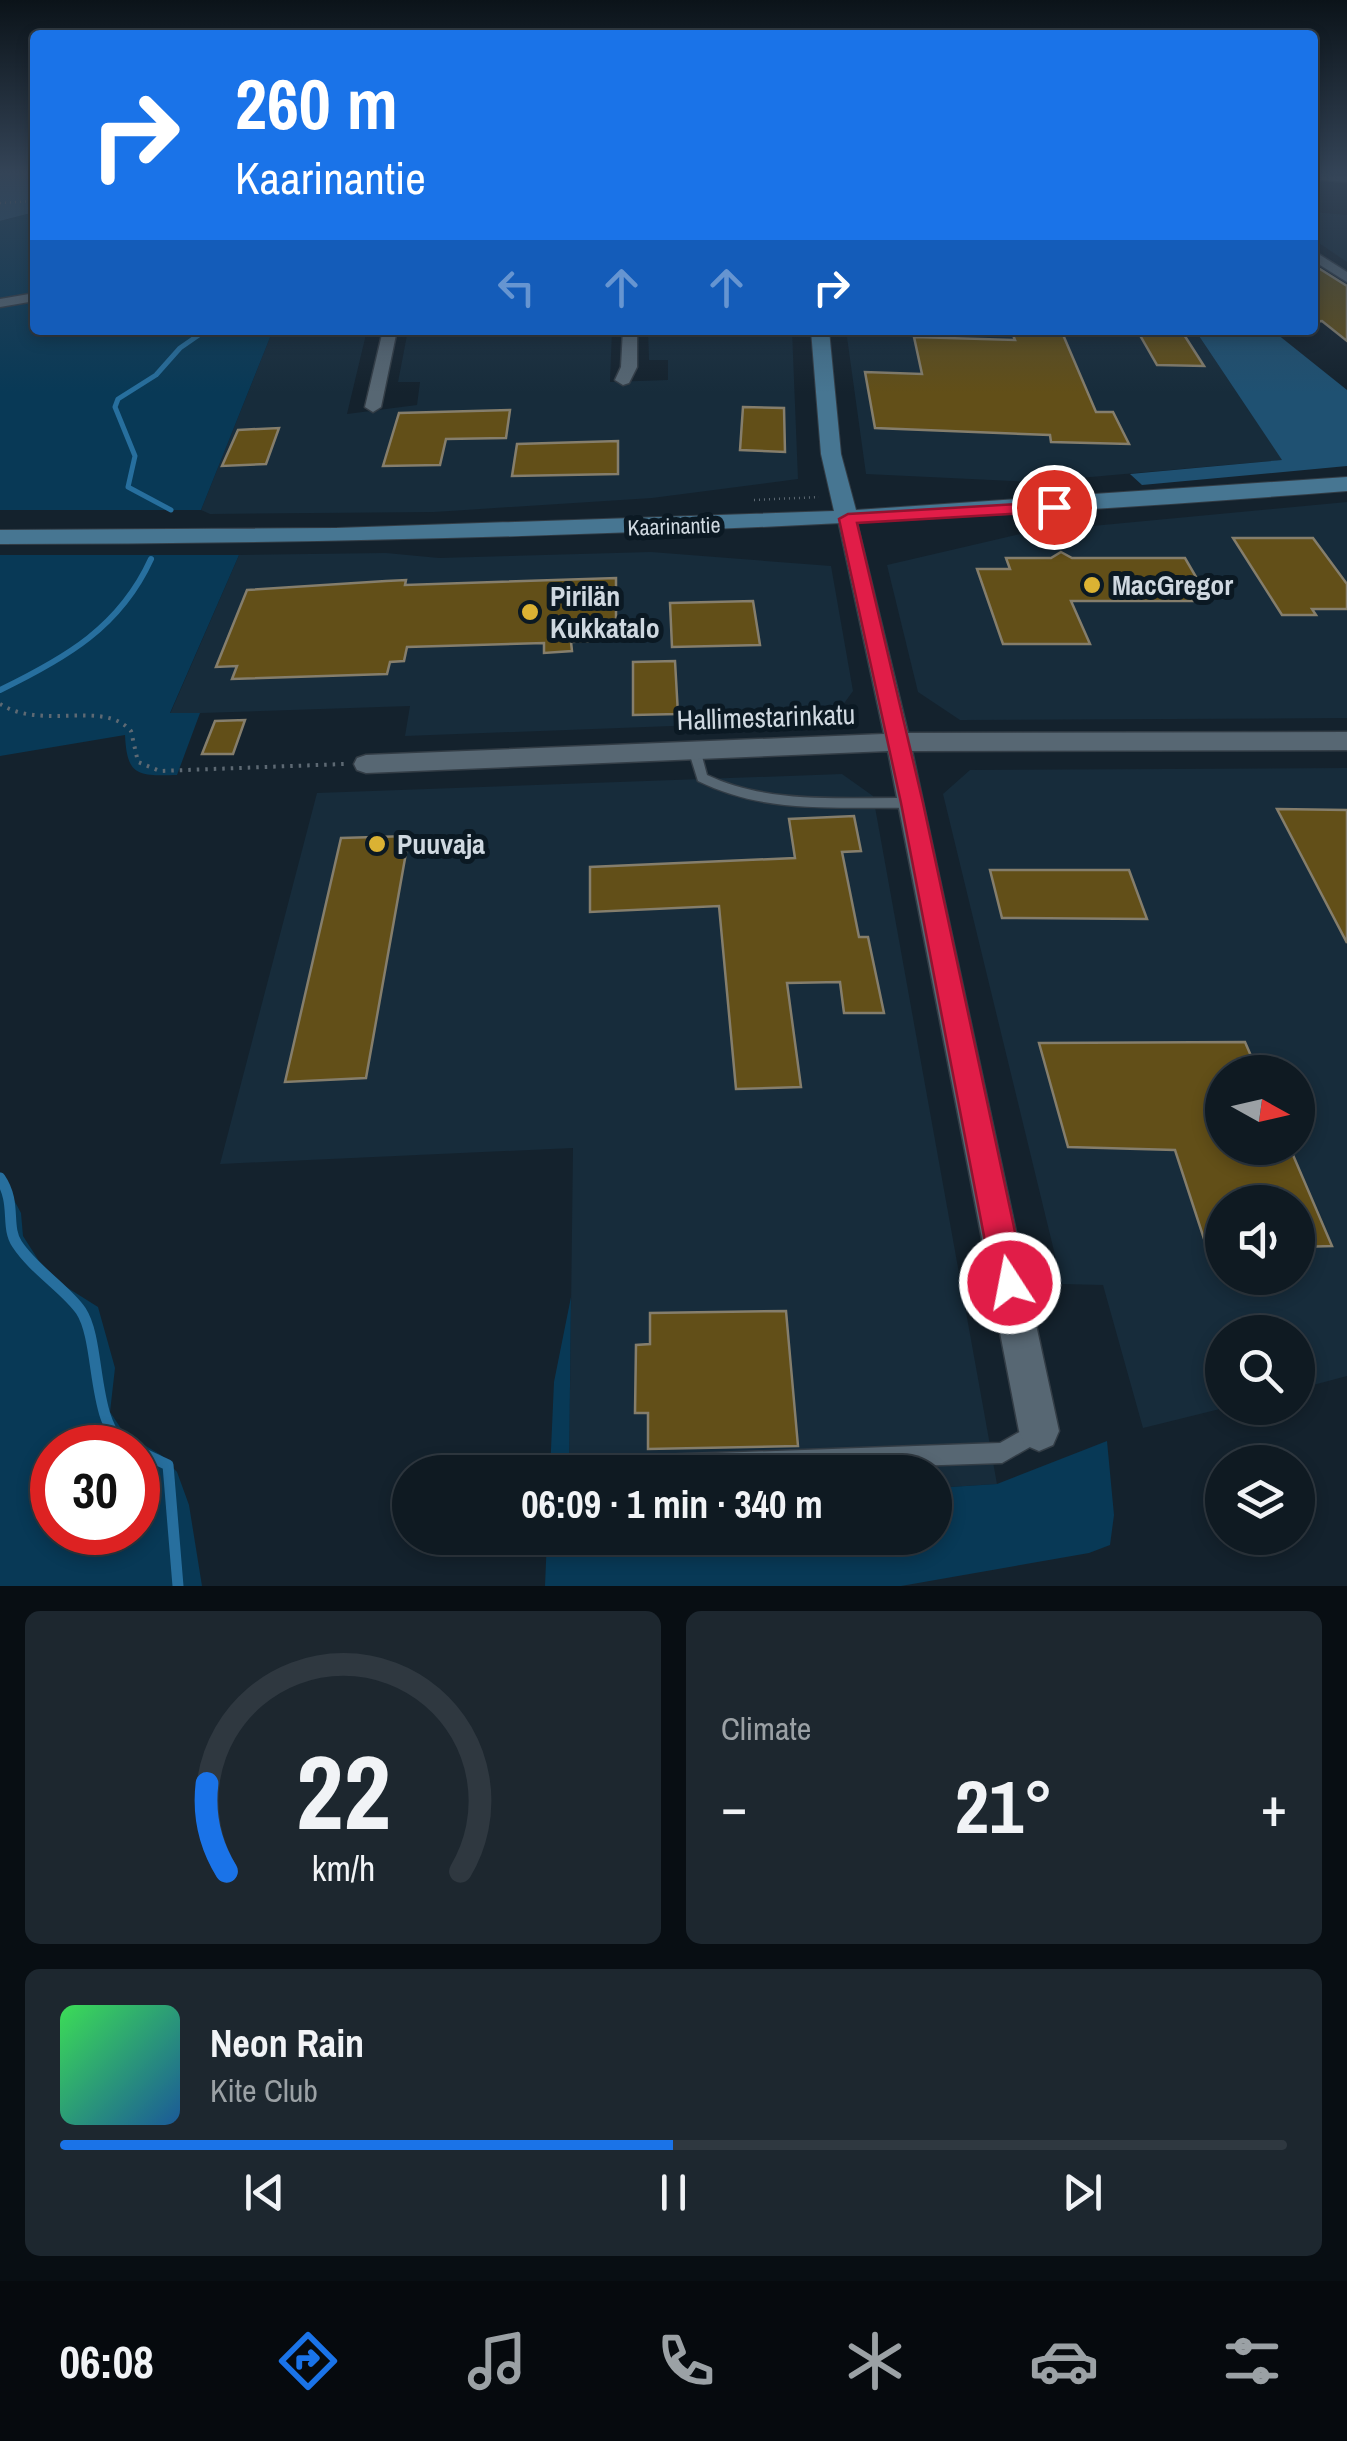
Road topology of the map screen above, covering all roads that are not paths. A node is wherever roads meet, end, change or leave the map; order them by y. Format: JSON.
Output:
{"nodes":[{"id":1,"x":1318,"y":258,"type":"edge"},
{"id":2,"x":1347,"y":278,"type":"edge"},
{"id":3,"x":30,"y":299,"type":"edge"},
{"id":4,"x":0,"y":303,"type":"edge"},
{"id":5,"x":389,"y":335,"type":"edge"},
{"id":6,"x":630,"y":335,"type":"edge"},
{"id":7,"x":820,"y":335,"type":"edge"},
{"id":8,"x":623,"y":380,"type":"dead end"},
{"id":9,"x":373,"y":407,"type":"dead end"},
{"id":10,"x":1347,"y":484,"type":"edge"},
{"id":11,"x":848,"y":519,"type":"junction"},
{"id":12,"x":0,"y":537,"type":"edge"},
{"id":13,"x":1347,"y":741,"type":"edge"},
{"id":14,"x":898,"y":742,"type":"junction"},
{"id":15,"x":694,"y":749,"type":"junction"},
{"id":16,"x":366,"y":764,"type":"road end"},
{"id":17,"x":912,"y":803,"type":"junction"},
{"id":18,"x":1040,"y":1431,"type":"joint"},
{"id":19,"x":945,"y":1455,"type":"edge"}],
"edges":[{"from":1,"to":2,"type":"street"},
{"from":3,"to":4,"type":"street"},
{"from":5,"to":9,"type":"street"},
{"from":6,"to":8,"type":"street"},
{"from":7,"to":11,"type":"main road"},
{"from":10,"to":11,"type":"main road","name":"Kaarinantie"},
{"from":11,"to":12,"type":"main road","name":"Kaarinantie"},
{"from":11,"to":14,"type":"street"},
{"from":13,"to":14,"type":"street","name":"Hallimestarinkatu"},
{"from":14,"to":15,"type":"street","name":"Hallimestarinkatu"},
{"from":14,"to":17,"type":"street"},
{"from":15,"to":16,"type":"street","name":"Hallimestarinkatu"},
{"from":15,"to":17,"type":"lane"},
{"from":17,"to":18,"type":"street"},
{"from":18,"to":19,"type":"lane"}]}
